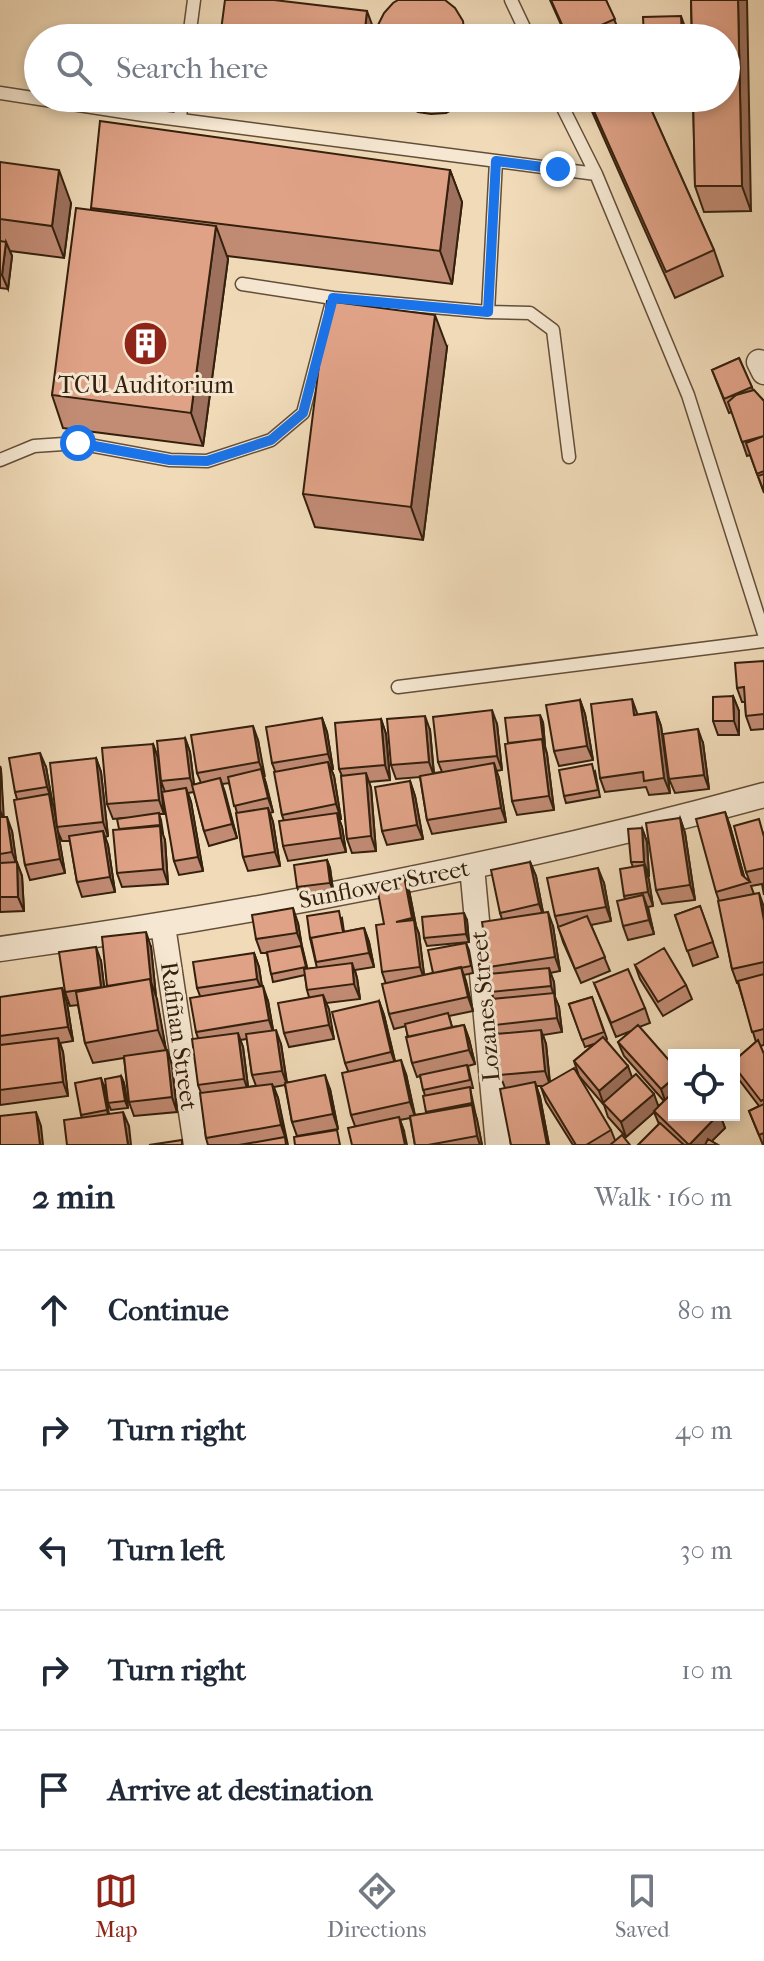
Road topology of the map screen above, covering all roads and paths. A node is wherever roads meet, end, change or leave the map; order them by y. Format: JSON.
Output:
{"nodes":[{"id":1,"x":194,"y":0,"type":"edge"},
{"id":2,"x":511,"y":0,"type":"edge"},
{"id":3,"x":191,"y":24,"type":"edge"},
{"id":4,"x":522,"y":24,"type":"edge"},
{"id":5,"x":0,"y":93,"type":"edge"},
{"id":6,"x":24,"y":96,"type":"edge"},
{"id":7,"x":137,"y":112,"type":"edge"},
{"id":8,"x":181,"y":112,"type":"edge"},
{"id":9,"x":565,"y":112,"type":"edge"},
{"id":10,"x":180,"y":118,"type":"junction"},
{"id":11,"x":496,"y":161,"type":"junction"},
{"id":12,"x":596,"y":174,"type":"junction"},
{"id":13,"x":242,"y":284,"type":"dead end"},
{"id":14,"x":333,"y":298,"type":"junction"},
{"id":15,"x":488,"y":312,"type":"junction"},
{"id":16,"x":569,"y":457,"type":"dead end"},
{"id":17,"x":0,"y":460,"type":"edge"},
{"id":18,"x":764,"y":634,"type":"edge"},
{"id":19,"x":764,"y":641,"type":"edge"},
{"id":20,"x":398,"y":687,"type":"dead end"},
{"id":21,"x":764,"y":795,"type":"edge"},
{"id":22,"x":699,"y":813,"type":"junction"},
{"id":23,"x":707,"y":841,"type":"edge"},
{"id":24,"x":472,"y":867,"type":"junction"},
{"id":25,"x":163,"y":926,"type":"junction"},
{"id":26,"x":0,"y":949,"type":"edge"},
{"id":27,"x":196,"y":1145,"type":"edge"},
{"id":28,"x":498,"y":1145,"type":"edge"}],
"edges":[{"from":1,"to":3,"type":"lane"},
{"from":2,"to":4,"type":"lane"},
{"from":5,"to":6,"type":"lane"},
{"from":7,"to":10,"type":"lane"},
{"from":8,"to":10,"type":"lane"},
{"from":9,"to":12,"type":"lane"},
{"from":10,"to":11,"type":"lane"},
{"from":11,"to":12,"type":"lane"},
{"from":11,"to":15,"type":"lane"},
{"from":12,"to":18,"type":"lane"},
{"from":13,"to":14,"type":"lane"},
{"from":14,"to":15,"type":"lane"},
{"from":14,"to":17,"type":"lane"},
{"from":15,"to":16,"type":"lane"},
{"from":19,"to":20,"type":"lane"},
{"from":21,"to":22,"type":"street","name":"Sunflower Street"},
{"from":22,"to":23,"type":"street"},
{"from":22,"to":24,"type":"street","name":"Sunflower Street"},
{"from":24,"to":25,"type":"street","name":"Sunflower Street"},
{"from":24,"to":28,"type":"street","name":"Lozanes Street"},
{"from":25,"to":26,"type":"street","name":"Sunflower Street"},
{"from":25,"to":27,"type":"street","name":"Rafiñan Street"}]}
